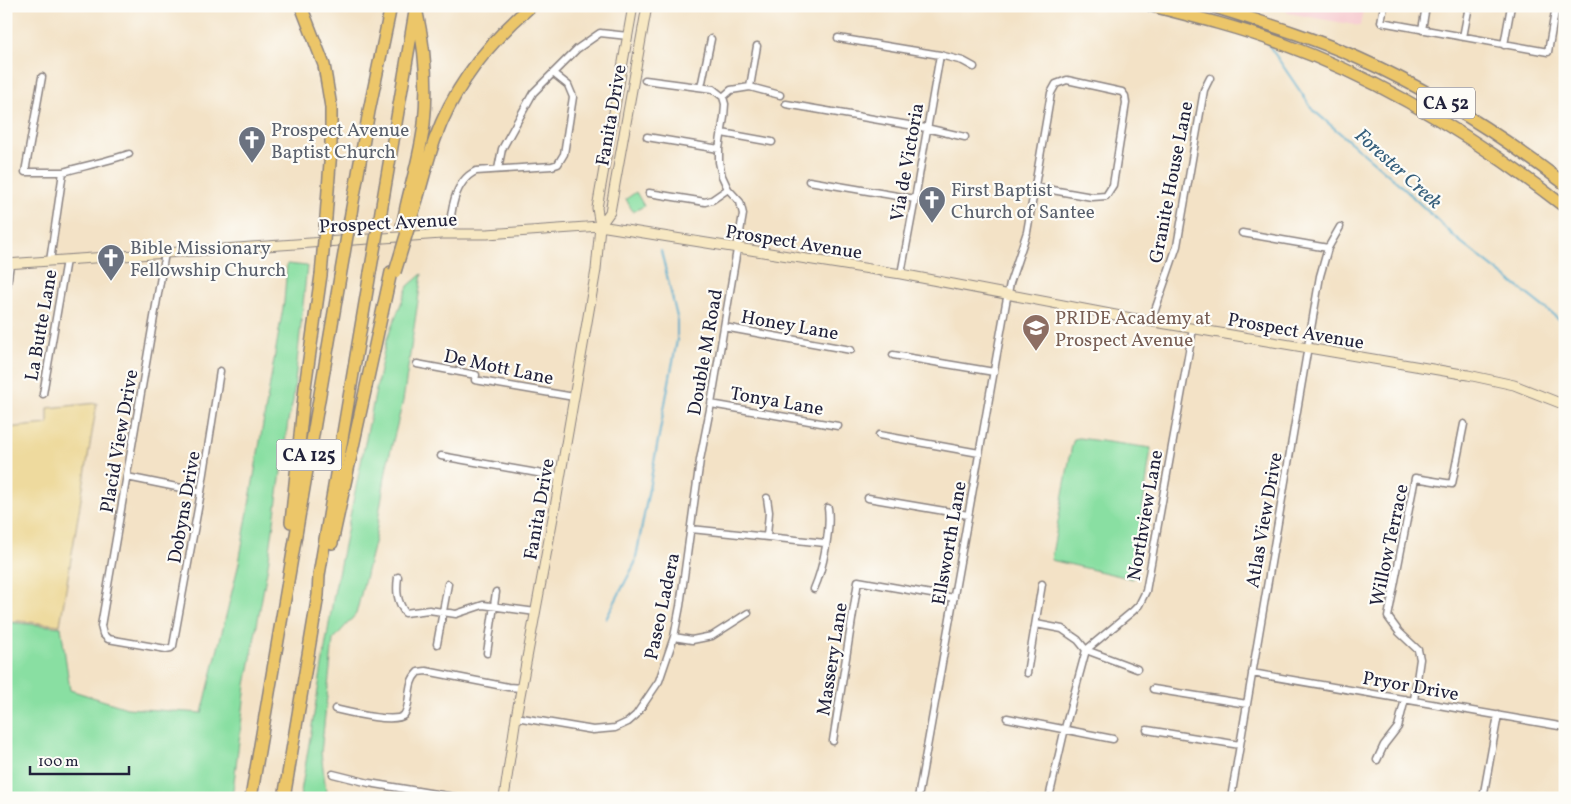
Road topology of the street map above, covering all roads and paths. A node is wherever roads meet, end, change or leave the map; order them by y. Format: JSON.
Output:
{"nodes":[{"id":1,"x":301,"y":6,"type":"edge"},
{"id":2,"x":391,"y":6,"type":"edge"},
{"id":3,"x":416,"y":6,"type":"edge"},
{"id":4,"x":531,"y":6,"type":"edge"},
{"id":5,"x":632,"y":6,"type":"edge"},
{"id":6,"x":646,"y":6,"type":"edge"},
{"id":7,"x":1152,"y":6,"type":"edge"},
{"id":8,"x":1212,"y":6,"type":"edge"},
{"id":9,"x":1384,"y":6,"type":"edge"},
{"id":10,"x":1426,"y":6,"type":"edge"},
{"id":11,"x":1469,"y":6,"type":"edge"},
{"id":12,"x":1511,"y":6,"type":"edge"},
{"id":13,"x":1556,"y":6,"type":"edge"},
{"id":14,"x":1422,"y":30,"type":"junction"},
{"id":15,"x":628,"y":36,"type":"junction"},
{"id":16,"x":838,"y":38,"type":"dead end"},
{"id":17,"x":1464,"y":38,"type":"junction"},
{"id":18,"x":711,"y":39,"type":"dead end"},
{"id":19,"x":1504,"y":45,"type":"junction"},
{"id":20,"x":757,"y":46,"type":"dead end"},
{"id":21,"x":940,"y":55,"type":"junction"},
{"id":22,"x":974,"y":67,"type":"dead end"},
{"id":23,"x":553,"y":73,"type":"junction"},
{"id":24,"x":42,"y":77,"type":"dead end"},
{"id":25,"x":1210,"y":78,"type":"dead end"},
{"id":26,"x":645,"y":80,"type":"dead end"},
{"id":27,"x":750,"y":87,"type":"junction"},
{"id":28,"x":701,"y":88,"type":"junction"},
{"id":29,"x":780,"y":94,"type":"dead end"},
{"id":30,"x":723,"y":97,"type":"junction"},
{"id":31,"x":786,"y":104,"type":"dead end"},
{"id":32,"x":926,"y":128,"type":"junction"},
{"id":33,"x":722,"y":133,"type":"junction"},
{"id":34,"x":647,"y":136,"type":"dead end"},
{"id":35,"x":966,"y":137,"type":"dead end"},
{"id":36,"x":772,"y":142,"type":"dead end"},
{"id":37,"x":719,"y":149,"type":"junction"},
{"id":38,"x":130,"y":154,"type":"dead end"},
{"id":39,"x":498,"y":169,"type":"junction"},
{"id":40,"x":62,"y":172,"type":"junction"},
{"id":41,"x":809,"y":181,"type":"dead end"},
{"id":42,"x":1565,"y":184,"type":"edge"},
{"id":43,"x":1035,"y":187,"type":"junction"},
{"id":44,"x":728,"y":189,"type":"junction"},
{"id":45,"x":648,"y":193,"type":"dead end"},
{"id":46,"x":916,"y":198,"type":"junction"},
{"id":47,"x":1565,"y":207,"type":"edge"},
{"id":48,"x":600,"y":226,"type":"junction"},
{"id":49,"x":1340,"y":227,"type":"dead end"},
{"id":50,"x":1242,"y":233,"type":"dead end"},
{"id":51,"x":450,"y":234,"type":"junction"},
{"id":52,"x":1328,"y":248,"type":"junction"},
{"id":53,"x":737,"y":249,"type":"junction"},
{"id":54,"x":165,"y":253,"type":"junction"},
{"id":55,"x":66,"y":260,"type":"junction"},
{"id":56,"x":50,"y":261,"type":"junction"},
{"id":57,"x":8,"y":264,"type":"edge"},
{"id":58,"x":393,"y":272,"type":"junction"},
{"id":59,"x":901,"y":274,"type":"junction"},
{"id":60,"x":6,"y":292,"type":"edge"},
{"id":61,"x":1008,"y":294,"type":"junction"},
{"id":62,"x":1151,"y":322,"type":"junction"},
{"id":63,"x":724,"y":327,"type":"junction"},
{"id":64,"x":1193,"y":329,"type":"junction"},
{"id":65,"x":1307,"y":349,"type":"junction"},
{"id":66,"x":851,"y":350,"type":"dead end"},
{"id":67,"x":894,"y":355,"type":"dead end"},
{"id":68,"x":417,"y":364,"type":"dead end"},
{"id":69,"x":220,"y":371,"type":"dead end"},
{"id":70,"x":994,"y":372,"type":"junction"},
{"id":71,"x":43,"y":394,"type":"dead end"},
{"id":72,"x":574,"y":397,"type":"junction"},
{"id":73,"x":711,"y":404,"type":"junction"},
{"id":74,"x":1565,"y":405,"type":"edge"},
{"id":75,"x":1464,"y":424,"type":"dead end"},
{"id":76,"x":838,"y":426,"type":"dead end"},
{"id":77,"x":879,"y":435,"type":"dead end"},
{"id":78,"x":979,"y":453,"type":"junction"},
{"id":79,"x":441,"y":456,"type":"dead end"},
{"id":80,"x":700,"y":460,"type":"joint"},
{"id":81,"x":127,"y":477,"type":"junction"},
{"id":82,"x":560,"y":477,"type":"junction"},
{"id":83,"x":201,"y":492,"type":"junction"},
{"id":84,"x":766,"y":498,"type":"dead end"},
{"id":85,"x":868,"y":498,"type":"dead end"},
{"id":86,"x":828,"y":508,"type":"dead end"},
{"id":87,"x":968,"y":515,"type":"junction"},
{"id":88,"x":691,"y":529,"type":"junction"},
{"id":89,"x":767,"y":536,"type":"junction"},
{"id":90,"x":826,"y":543,"type":"junction"},
{"id":91,"x":398,"y":577,"type":"dead end"},
{"id":92,"x":448,"y":584,"type":"dead end"},
{"id":93,"x":1042,"y":584,"type":"dead end"},
{"id":94,"x":814,"y":589,"type":"dead end"},
{"id":95,"x":496,"y":592,"type":"dead end"},
{"id":96,"x":318,"y":595,"type":"junction"},
{"id":97,"x":954,"y":598,"type":"junction"},
{"id":98,"x":494,"y":607,"type":"junction"},
{"id":99,"x":443,"y":612,"type":"junction"},
{"id":100,"x":536,"y":612,"type":"junction"},
{"id":101,"x":748,"y":613,"type":"dead end"},
{"id":102,"x":1036,"y":624,"type":"junction"},
{"id":103,"x":279,"y":633,"type":"junction"},
{"id":104,"x":674,"y":637,"type":"junction"},
{"id":105,"x":437,"y":644,"type":"dead end"},
{"id":106,"x":171,"y":648,"type":"joint"},
{"id":107,"x":1086,"y":650,"type":"junction"},
{"id":108,"x":488,"y":653,"type":"dead end"},
{"id":109,"x":1137,"y":669,"type":"dead end"},
{"id":110,"x":1027,"y":672,"type":"dead end"},
{"id":111,"x":1252,"y":672,"type":"junction"},
{"id":112,"x":522,"y":688,"type":"junction"},
{"id":113,"x":1153,"y":689,"type":"dead end"},
{"id":114,"x":1405,"y":699,"type":"junction"},
{"id":115,"x":1414,"y":700,"type":"junction"},
{"id":116,"x":1247,"y":704,"type":"junction"},
{"id":117,"x":335,"y":709,"type":"dead end"},
{"id":118,"x":1498,"y":715,"type":"junction"},
{"id":119,"x":516,"y":717,"type":"junction"},
{"id":120,"x":1007,"y":718,"type":"dead end"},
{"id":121,"x":1565,"y":726,"type":"edge"},
{"id":122,"x":1065,"y":728,"type":"junction"},
{"id":123,"x":1147,"y":730,"type":"dead end"},
{"id":124,"x":1113,"y":739,"type":"dead end"},
{"id":125,"x":834,"y":741,"type":"dead end"},
{"id":126,"x":1240,"y":745,"type":"junction"},
{"id":127,"x":1377,"y":760,"type":"dead end"},
{"id":128,"x":333,"y":774,"type":"dead end"},
{"id":129,"x":251,"y":798,"type":"edge"},
{"id":130,"x":284,"y":798,"type":"edge"},
{"id":131,"x":460,"y":798,"type":"edge"},
{"id":132,"x":504,"y":798,"type":"edge"},
{"id":133,"x":918,"y":798,"type":"edge"},
{"id":134,"x":1049,"y":798,"type":"edge"},
{"id":135,"x":1231,"y":798,"type":"edge"},
{"id":136,"x":1483,"y":798,"type":"edge"}],
"edges":[{"from":1,"to":103,"type":"highway","bridge":true},
{"from":2,"to":103,"type":"highway","number":"CA 125","bridge":true},
{"from":3,"to":58,"type":"highway","bridge":true},
{"from":3,"to":96,"type":"highway","number":"CA 125","bridge":true},
{"from":4,"to":58,"type":"highway","bridge":true},
{"from":5,"to":15,"type":"main road","name":"Fanita Drive"},
{"from":6,"to":48,"type":"main road","name":"Fanita Drive"},
{"from":7,"to":47,"type":"highway","number":"CA 52"},
{"from":8,"to":42,"type":"highway","number":"CA 52"},
{"from":9,"to":14,"type":"street"},
{"from":10,"to":14,"type":"street"},
{"from":11,"to":17,"type":"street"},
{"from":12,"to":19,"type":"street"},
{"from":13,"to":19,"type":"street"},
{"from":14,"to":17,"type":"street"},
{"from":15,"to":23,"type":"street"},
{"from":15,"to":48,"type":"main road","name":"Fanita Drive"},
{"from":16,"to":21,"type":"street"},
{"from":17,"to":19,"type":"street"},
{"from":18,"to":28,"type":"street"},
{"from":20,"to":27,"type":"street"},
{"from":21,"to":22,"type":"street"},
{"from":21,"to":32,"type":"street","name":"Via de Victoria"},
{"from":23,"to":39,"type":"street"},
{"from":23,"to":39,"type":"street"},
{"from":24,"to":40,"type":"street"},
{"from":25,"to":62,"type":"street","name":"Granite House Lane"},
{"from":26,"to":28,"type":"street"},
{"from":27,"to":29,"type":"street"},
{"from":27,"to":30,"type":"street"},
{"from":28,"to":30,"type":"street"},
{"from":30,"to":33,"type":"street","name":"Double M Road"},
{"from":31,"to":32,"type":"street"},
{"from":32,"to":35,"type":"street"},
{"from":32,"to":46,"type":"street","name":"Via de Victoria"},
{"from":33,"to":36,"type":"street"},
{"from":33,"to":37,"type":"street","name":"Double M Road"},
{"from":34,"to":37,"type":"street"},
{"from":37,"to":44,"type":"street","name":"Double M Road"},
{"from":38,"to":40,"type":"street"},
{"from":39,"to":51,"type":"street"},
{"from":40,"to":56,"type":"street"},
{"from":41,"to":46,"type":"street"},
{"from":43,"to":43,"type":"street","name":"Ellsworth Lane"},
{"from":43,"to":61,"type":"street","name":"Ellsworth Lane"},
{"from":44,"to":45,"type":"street"},
{"from":44,"to":53,"type":"street","name":"Double M Road"},
{"from":46,"to":59,"type":"street","name":"Via de Victoria"},
{"from":48,"to":51,"type":"main road","name":"Prospect Avenue"},
{"from":48,"to":53,"type":"main road","name":"Prospect Avenue"},
{"from":48,"to":72,"type":"main road","name":"Fanita Drive"},
{"from":49,"to":52,"type":"street","name":"Atlas View Drive"},
{"from":50,"to":52,"type":"street"},
{"from":51,"to":54,"type":"main road","name":"Prospect Avenue"},
{"from":52,"to":65,"type":"street","name":"Atlas View Drive"},
{"from":53,"to":59,"type":"main road","name":"Prospect Avenue"},
{"from":53,"to":63,"type":"street","name":"Double M Road"},
{"from":54,"to":55,"type":"main road","name":"Prospect Avenue"},
{"from":54,"to":81,"type":"street","name":"Placid View Drive"},
{"from":55,"to":56,"type":"main road","name":"Prospect Avenue"},
{"from":55,"to":71,"type":"street","name":"La Butte Lane"},
{"from":56,"to":57,"type":"main road","name":"Prospect Avenue"},
{"from":57,"to":60,"type":"street"},
{"from":58,"to":96,"type":"highway"},
{"from":59,"to":61,"type":"main road","name":"Prospect Avenue"},
{"from":61,"to":62,"type":"main road","name":"Prospect Avenue"},
{"from":61,"to":70,"type":"street","name":"Ellsworth Lane"},
{"from":62,"to":64,"type":"main road","name":"Prospect Avenue"},
{"from":63,"to":66,"type":"street","name":"Honey Lane"},
{"from":63,"to":73,"type":"street","name":"Double M Road"},
{"from":64,"to":65,"type":"main road","name":"Prospect Avenue"},
{"from":64,"to":107,"type":"street","name":"Northview Lane"},
{"from":65,"to":74,"type":"main road","name":"Prospect Avenue"},
{"from":65,"to":111,"type":"street","name":"Atlas View Drive"},
{"from":67,"to":70,"type":"street"},
{"from":68,"to":72,"type":"street","name":"De Mott Lane"},
{"from":69,"to":83,"type":"street","name":"Dobyns Drive"},
{"from":70,"to":78,"type":"street","name":"Ellsworth Lane"},
{"from":72,"to":82,"type":"main road","name":"Fanita Drive"},
{"from":73,"to":76,"type":"street","name":"Tonya Lane"},
{"from":73,"to":80,"type":"street","name":"Double M Road"},
{"from":75,"to":115,"type":"street","name":"Willow Terrace"},
{"from":77,"to":78,"type":"street"},
{"from":78,"to":87,"type":"street","name":"Ellsworth Lane"},
{"from":79,"to":82,"type":"street"},
{"from":80,"to":88,"type":"street","name":"Paseo Ladera"},
{"from":81,"to":83,"type":"street"},
{"from":81,"to":106,"type":"street","name":"Placid View Drive"},
{"from":82,"to":100,"type":"main road","name":"Fanita Drive"},
{"from":83,"to":106,"type":"street","name":"Dobyns Drive"},
{"from":84,"to":89,"type":"street"},
{"from":85,"to":87,"type":"street"},
{"from":86,"to":90,"type":"street"},
{"from":87,"to":97,"type":"street","name":"Ellsworth Lane"},
{"from":88,"to":89,"type":"street"},
{"from":88,"to":104,"type":"street","name":"Paseo Ladera"},
{"from":89,"to":90,"type":"street"},
{"from":90,"to":94,"type":"street"},
{"from":91,"to":99,"type":"street"},
{"from":92,"to":99,"type":"street"},
{"from":93,"to":102,"type":"street"},
{"from":95,"to":98,"type":"street"},
{"from":96,"to":130,"type":"highway","number":"CA 125"},
{"from":97,"to":125,"type":"street","name":"Massery Lane"},
{"from":97,"to":133,"type":"street","name":"Ellsworth Lane"},
{"from":98,"to":99,"type":"street"},
{"from":98,"to":100,"type":"street"},
{"from":98,"to":108,"type":"street"},
{"from":99,"to":105,"type":"street"},
{"from":100,"to":112,"type":"main road","name":"Fanita Drive"},
{"from":101,"to":104,"type":"street"},
{"from":102,"to":107,"type":"street"},
{"from":102,"to":110,"type":"street"},
{"from":103,"to":129,"type":"highway","number":"CA 125"},
{"from":104,"to":119,"type":"street","name":"Paseo Ladera"},
{"from":107,"to":109,"type":"street"},
{"from":107,"to":122,"type":"street"},
{"from":111,"to":114,"type":"street","name":"Pryor Drive"},
{"from":111,"to":116,"type":"street","name":"Atlas View Drive"},
{"from":112,"to":117,"type":"street"},
{"from":112,"to":119,"type":"main road","name":"Fanita Drive"},
{"from":113,"to":116,"type":"street"},
{"from":114,"to":115,"type":"street","name":"Pryor Drive"},
{"from":114,"to":127,"type":"street"},
{"from":115,"to":118,"type":"street","name":"Pryor Drive"},
{"from":116,"to":126,"type":"street","name":"Atlas View Drive"},
{"from":118,"to":121,"type":"street","name":"Pryor Drive"},
{"from":118,"to":136,"type":"street"},
{"from":119,"to":132,"type":"main road","name":"Fanita Drive"},
{"from":120,"to":122,"type":"street"},
{"from":122,"to":124,"type":"street"},
{"from":122,"to":134,"type":"street"},
{"from":123,"to":126,"type":"street"},
{"from":126,"to":135,"type":"street","name":"Atlas View Drive"},
{"from":128,"to":131,"type":"street"}]}
